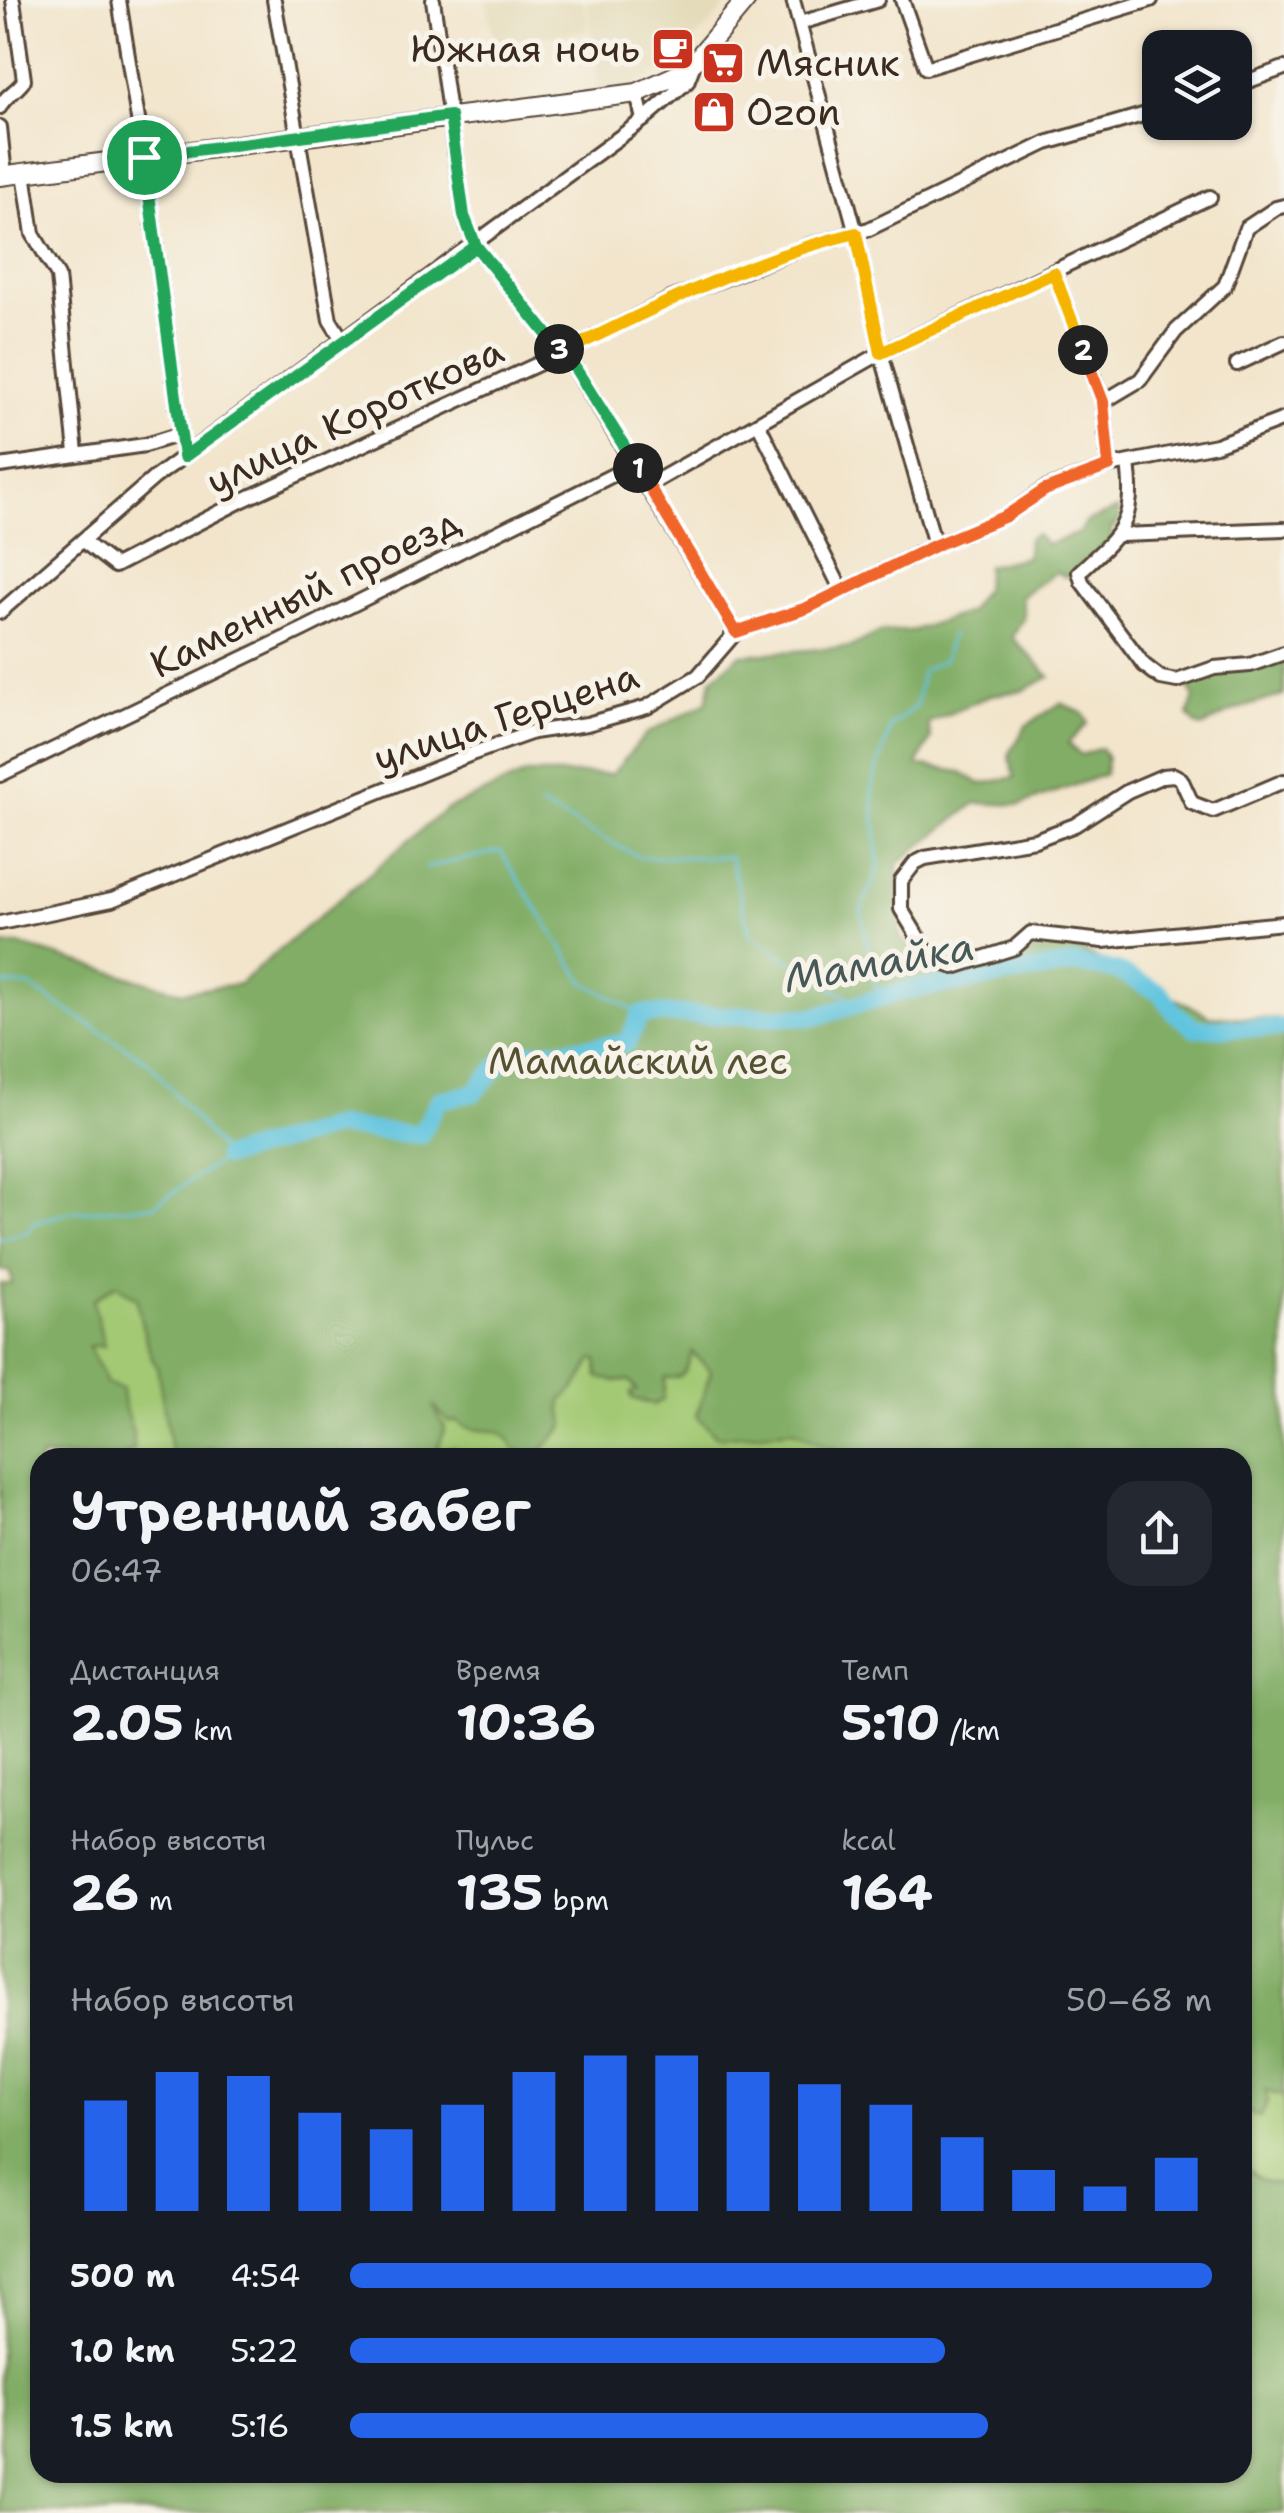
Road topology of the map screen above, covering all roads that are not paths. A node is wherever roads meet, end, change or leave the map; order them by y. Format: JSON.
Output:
{"nodes":[{"id":1,"x":13,"y":0,"type":"edge"},
{"id":2,"x":119,"y":0,"type":"edge"},
{"id":3,"x":274,"y":0,"type":"edge"},
{"id":4,"x":433,"y":0,"type":"edge"},
{"id":5,"x":746,"y":0,"type":"edge"},
{"id":6,"x":793,"y":0,"type":"edge"},
{"id":7,"x":878,"y":0,"type":"edge"},
{"id":8,"x":902,"y":0,"type":"edge"},
{"id":9,"x":1152,"y":0,"type":"edge"},
{"id":10,"x":800,"y":23,"type":"junction"},
{"id":11,"x":696,"y":60,"type":"junction"},
{"id":12,"x":1284,"y":68,"type":"edge"},
{"id":13,"x":1252,"y":80,"type":"edge"},
{"id":14,"x":636,"y":94,"type":"junction"},
{"id":15,"x":0,"y":107,"type":"edge"},
{"id":16,"x":1142,"y":115,"type":"edge"},
{"id":17,"x":450,"y":116,"type":"junction"},
{"id":18,"x":643,"y":120,"type":"junction"},
{"id":19,"x":0,"y":126,"type":"edge"},
{"id":20,"x":298,"y":136,"type":"junction"},
{"id":21,"x":144,"y":157,"type":"junction"},
{"id":22,"x":10,"y":175,"type":"edge"},
{"id":23,"x":1210,"y":197,"type":"dead end"},
{"id":24,"x":1284,"y":206,"type":"edge"},
{"id":25,"x":856,"y":233,"type":"junction"},
{"id":26,"x":476,"y":246,"type":"junction"},
{"id":27,"x":1054,"y":273,"type":"junction"},
{"id":28,"x":342,"y":341,"type":"junction"},
{"id":29,"x":1284,"y":342,"type":"edge"},
{"id":30,"x":564,"y":352,"type":"junction"},
{"id":31,"x":881,"y":353,"type":"junction"},
{"id":32,"x":1237,"y":364,"type":"dead end"},
{"id":33,"x":1103,"y":402,"type":"junction"},
{"id":34,"x":1284,"y":419,"type":"edge"},
{"id":35,"x":758,"y":423,"type":"junction"},
{"id":36,"x":180,"y":434,"type":"junction"},
{"id":37,"x":76,"y":454,"type":"junction"},
{"id":38,"x":184,"y":457,"type":"junction"},
{"id":39,"x":1128,"y":463,"type":"junction"},
{"id":40,"x":635,"y":464,"type":"junction"},
{"id":41,"x":0,"y":466,"type":"edge"},
{"id":42,"x":1109,"y":466,"type":"junction"},
{"id":43,"x":649,"y":485,"type":"junction"},
{"id":44,"x":1284,"y":529,"type":"edge"},
{"id":45,"x":1120,"y":535,"type":"junction"},
{"id":46,"x":84,"y":541,"type":"junction"},
{"id":47,"x":936,"y":545,"type":"junction"},
{"id":48,"x":842,"y":591,"type":"junction"},
{"id":49,"x":2,"y":607,"type":"edge"},
{"id":50,"x":736,"y":632,"type":"junction"},
{"id":51,"x":1284,"y":653,"type":"edge"},
{"id":52,"x":0,"y":775,"type":"edge"},
{"id":53,"x":1284,"y":782,"type":"edge"},
{"id":54,"x":1284,"y":922,"type":"edge"},
{"id":55,"x":0,"y":923,"type":"edge"}],
"edges":[{"from":1,"to":15,"type":"street"},
{"from":2,"to":21,"type":"street"},
{"from":3,"to":20,"type":"street"},
{"from":4,"to":17,"type":"street"},
{"from":5,"to":11,"type":"main road"},
{"from":6,"to":10,"type":"street"},
{"from":7,"to":10,"type":"street"},
{"from":8,"to":9,"type":"street"},
{"from":10,"to":25,"type":"street"},
{"from":11,"to":14,"type":"main road"},
{"from":11,"to":18,"type":"street"},
{"from":12,"to":13,"type":"street"},
{"from":14,"to":17,"type":"main road"},
{"from":14,"to":18,"type":"street"},
{"from":16,"to":25,"type":"street","name":"улица Короткова"},
{"from":17,"to":20,"type":"main road"},
{"from":17,"to":26,"type":"street"},
{"from":18,"to":26,"type":"street"},
{"from":19,"to":22,"type":"street"},
{"from":20,"to":21,"type":"main road"},
{"from":20,"to":28,"type":"street"},
{"from":21,"to":22,"type":"main road"},
{"from":21,"to":36,"type":"street"},
{"from":22,"to":37,"type":"street"},
{"from":23,"to":27,"type":"street"},
{"from":24,"to":33,"type":"street"},
{"from":25,"to":30,"type":"street","name":"улица Короткова"},
{"from":25,"to":31,"type":"street"},
{"from":26,"to":28,"type":"street"},
{"from":26,"to":30,"type":"street"},
{"from":27,"to":31,"type":"street"},
{"from":27,"to":33,"type":"street"},
{"from":28,"to":38,"type":"street"},
{"from":29,"to":32,"type":"street"},
{"from":30,"to":40,"type":"street"},
{"from":30,"to":46,"type":"street","name":"улица Короткова"},
{"from":31,"to":35,"type":"street"},
{"from":31,"to":47,"type":"street"},
{"from":33,"to":42,"type":"street"},
{"from":34,"to":39,"type":"street"},
{"from":35,"to":43,"type":"street"},
{"from":35,"to":48,"type":"street"},
{"from":36,"to":37,"type":"street"},
{"from":36,"to":38,"type":"street"},
{"from":37,"to":41,"type":"street"},
{"from":38,"to":46,"type":"street"},
{"from":39,"to":42,"type":"street"},
{"from":39,"to":45,"type":"street"},
{"from":40,"to":43,"type":"street"},
{"from":40,"to":52,"type":"street","name":"Каменный проезд"},
{"from":42,"to":47,"type":"street"},
{"from":43,"to":50,"type":"street"},
{"from":44,"to":45,"type":"street"},
{"from":45,"to":51,"type":"street"},
{"from":46,"to":49,"type":"street"},
{"from":47,"to":48,"type":"street"},
{"from":48,"to":50,"type":"street"},
{"from":50,"to":55,"type":"street","name":"улица Герцена"},
{"from":53,"to":54,"type":"street"}]}
